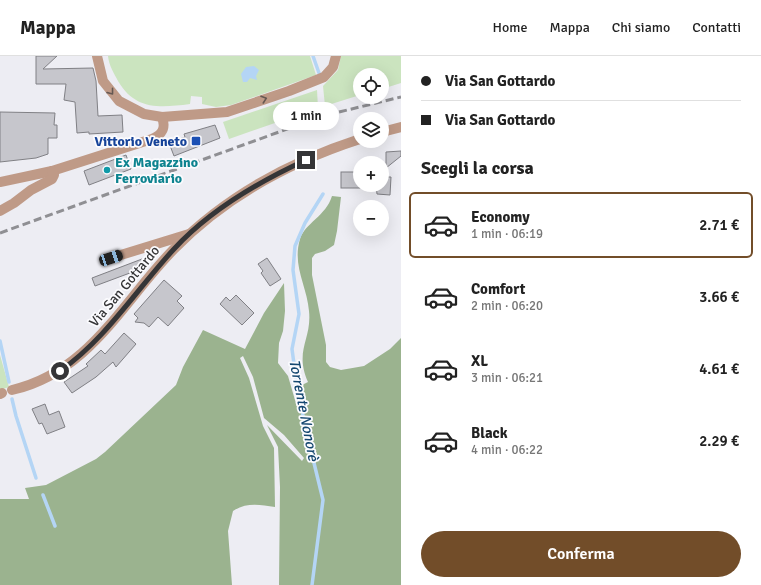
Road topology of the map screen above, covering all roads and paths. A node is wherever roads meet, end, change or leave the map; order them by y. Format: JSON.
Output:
{"nodes":[{"id":1,"x":97,"y":56,"type":"edge"},
{"id":2,"x":336,"y":56,"type":"edge"},
{"id":3,"x":162,"y":117,"type":"junction"},
{"id":4,"x":401,"y":126,"type":"edge"},
{"id":5,"x":389,"y":130,"type":"edge"},
{"id":6,"x":353,"y":142,"type":"edge"},
{"id":7,"x":52,"y":171,"type":"junction"},
{"id":8,"x":0,"y":182,"type":"edge"},
{"id":9,"x":0,"y":211,"type":"edge"},
{"id":10,"x":190,"y":234,"type":"junction"},
{"id":11,"x":111,"y":258,"type":"dead end"},
{"id":12,"x":5,"y":392,"type":"edge"}],
"edges":[{"from":1,"to":3,"type":"street","one_way":true},
{"from":3,"to":2,"type":"street","one_way":true},
{"from":3,"to":7,"type":"street"},
{"from":4,"to":5,"type":"street"},
{"from":6,"to":10,"type":"street","name":"Via San Gottardo"},
{"from":7,"to":8,"type":"street"},
{"from":7,"to":9,"type":"street"},
{"from":10,"to":11,"type":"street"},
{"from":10,"to":12,"type":"street","name":"Via San Gottardo"}]}
